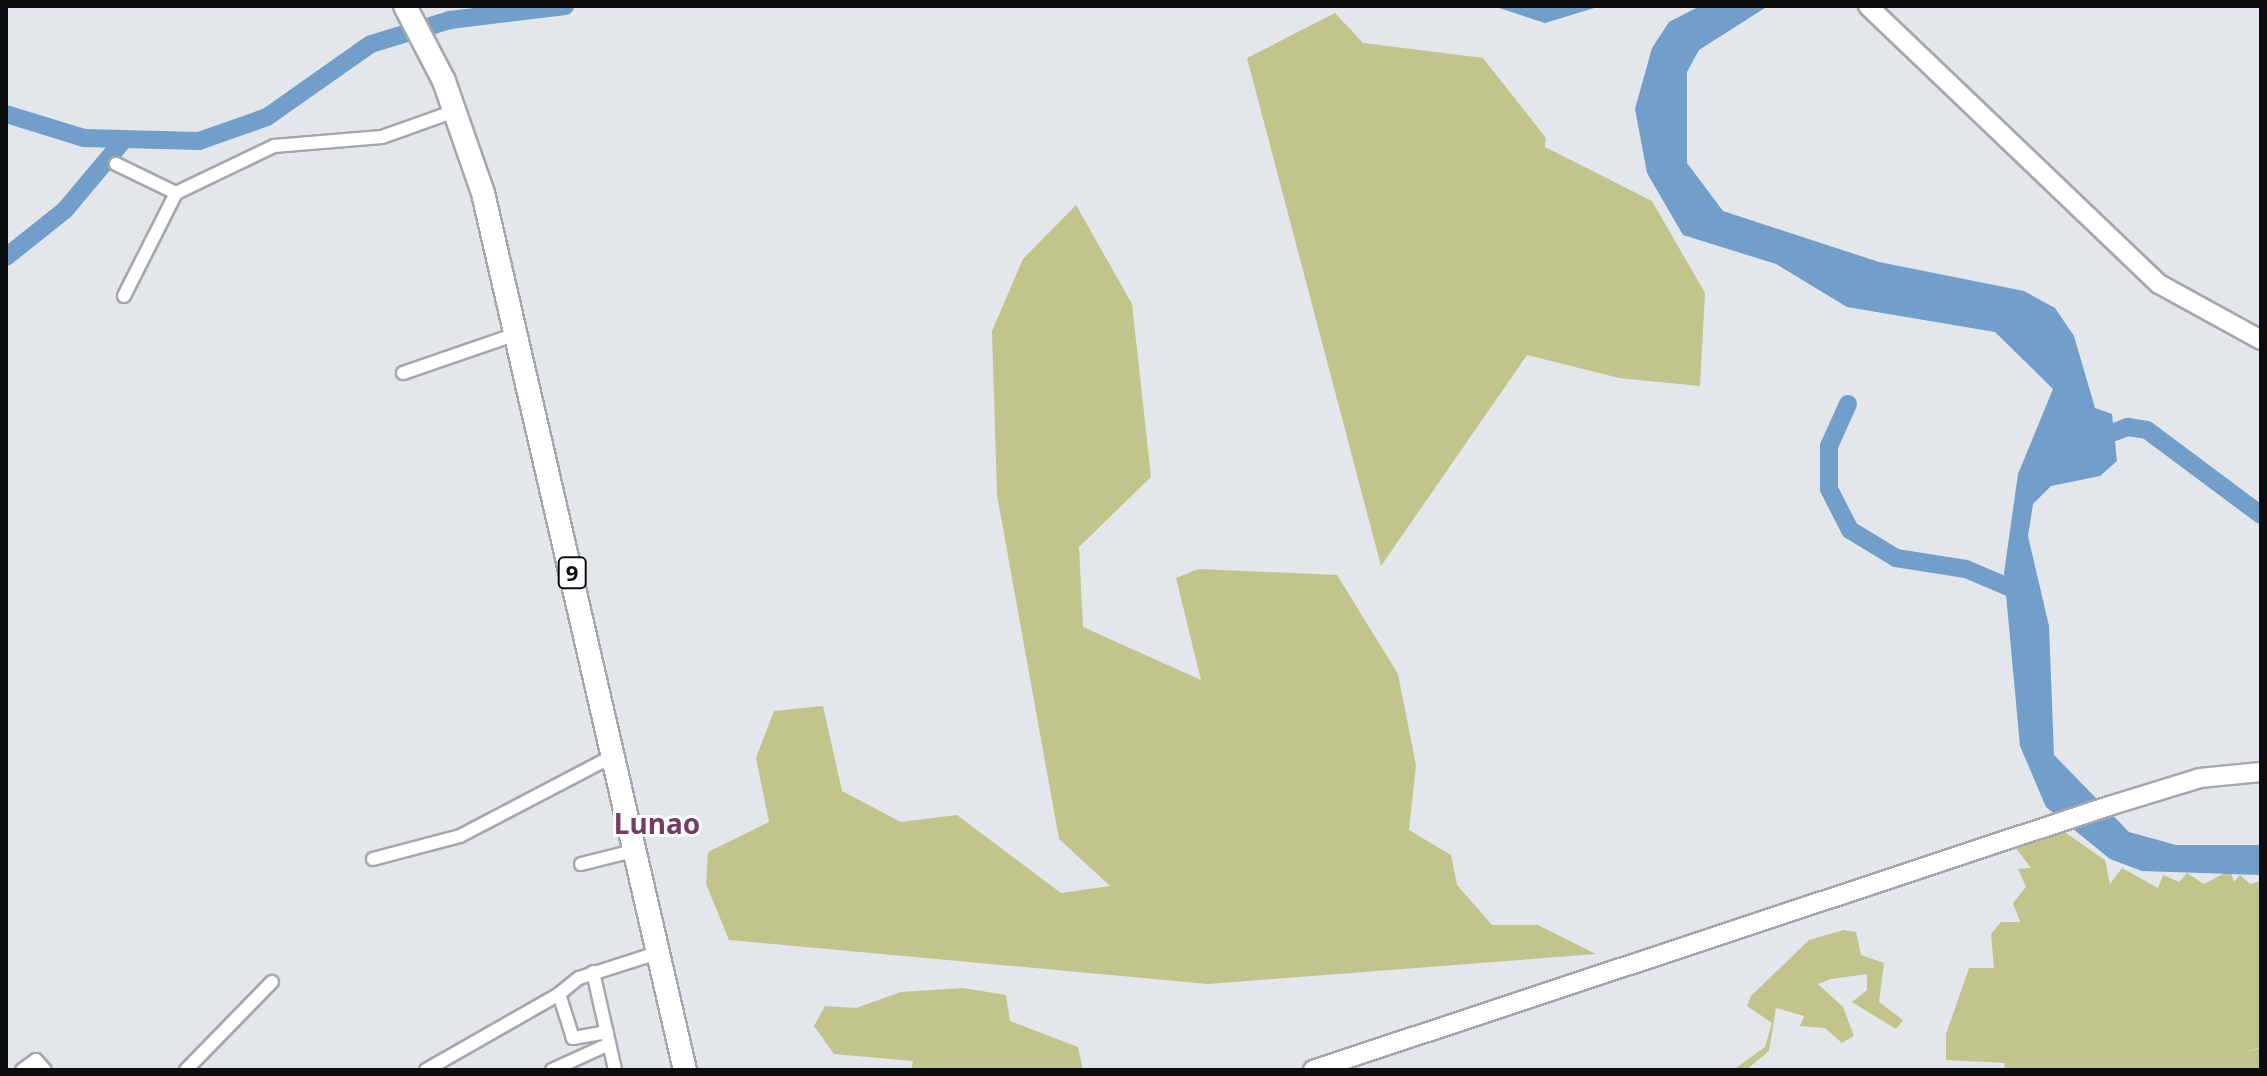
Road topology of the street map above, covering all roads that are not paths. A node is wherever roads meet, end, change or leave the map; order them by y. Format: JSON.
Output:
{"nodes":[{"id":1,"x":405,"y":6,"type":"edge"},
{"id":2,"x":1868,"y":6,"type":"edge"},
{"id":3,"x":455,"y":111,"type":"junction"},
{"id":4,"x":116,"y":164,"type":"dead end"},
{"id":5,"x":176,"y":193,"type":"junction"},
{"id":6,"x":124,"y":296,"type":"dead end"},
{"id":7,"x":516,"y":334,"type":"junction"},
{"id":8,"x":2261,"y":340,"type":"edge"},
{"id":9,"x":403,"y":373,"type":"dead end"},
{"id":10,"x":615,"y":755,"type":"junction"},
{"id":11,"x":2261,"y":772,"type":"edge"},
{"id":12,"x":637,"y":850,"type":"junction"},
{"id":13,"x":373,"y":859,"type":"dead end"},
{"id":14,"x":581,"y":864,"type":"dead end"},
{"id":15,"x":657,"y":953,"type":"junction"},
{"id":16,"x":593,"y":972,"type":"junction"},
{"id":17,"x":272,"y":982,"type":"dead end"},
{"id":18,"x":559,"y":994,"type":"junction"},
{"id":19,"x":608,"y":1038,"type":"junction"},
{"id":20,"x":22,"y":1070,"type":"edge"},
{"id":21,"x":45,"y":1070,"type":"edge"},
{"id":22,"x":186,"y":1070,"type":"edge"},
{"id":23,"x":426,"y":1070,"type":"edge"},
{"id":24,"x":552,"y":1070,"type":"edge"},
{"id":25,"x":615,"y":1070,"type":"edge"},
{"id":26,"x":685,"y":1070,"type":"edge"},
{"id":27,"x":1313,"y":1070,"type":"edge"}],
"edges":[{"from":1,"to":3,"type":"highway","number":"9"},
{"from":2,"to":8,"type":"street"},
{"from":3,"to":5,"type":"street"},
{"from":3,"to":7,"type":"highway","number":"9"},
{"from":4,"to":5,"type":"street"},
{"from":5,"to":6,"type":"street"},
{"from":7,"to":9,"type":"street"},
{"from":7,"to":10,"type":"highway","number":"9"},
{"from":10,"to":12,"type":"highway","number":"9"},
{"from":10,"to":13,"type":"street"},
{"from":11,"to":27,"type":"street"},
{"from":12,"to":14,"type":"street"},
{"from":12,"to":15,"type":"highway","number":"9"},
{"from":15,"to":16,"type":"street"},
{"from":15,"to":26,"type":"highway","number":"9"},
{"from":16,"to":18,"type":"street"},
{"from":16,"to":19,"type":"street"},
{"from":17,"to":22,"type":"street"},
{"from":18,"to":19,"type":"street"},
{"from":18,"to":23,"type":"street"},
{"from":19,"to":24,"type":"street"},
{"from":19,"to":25,"type":"street"},
{"from":20,"to":21,"type":"street"}]}
